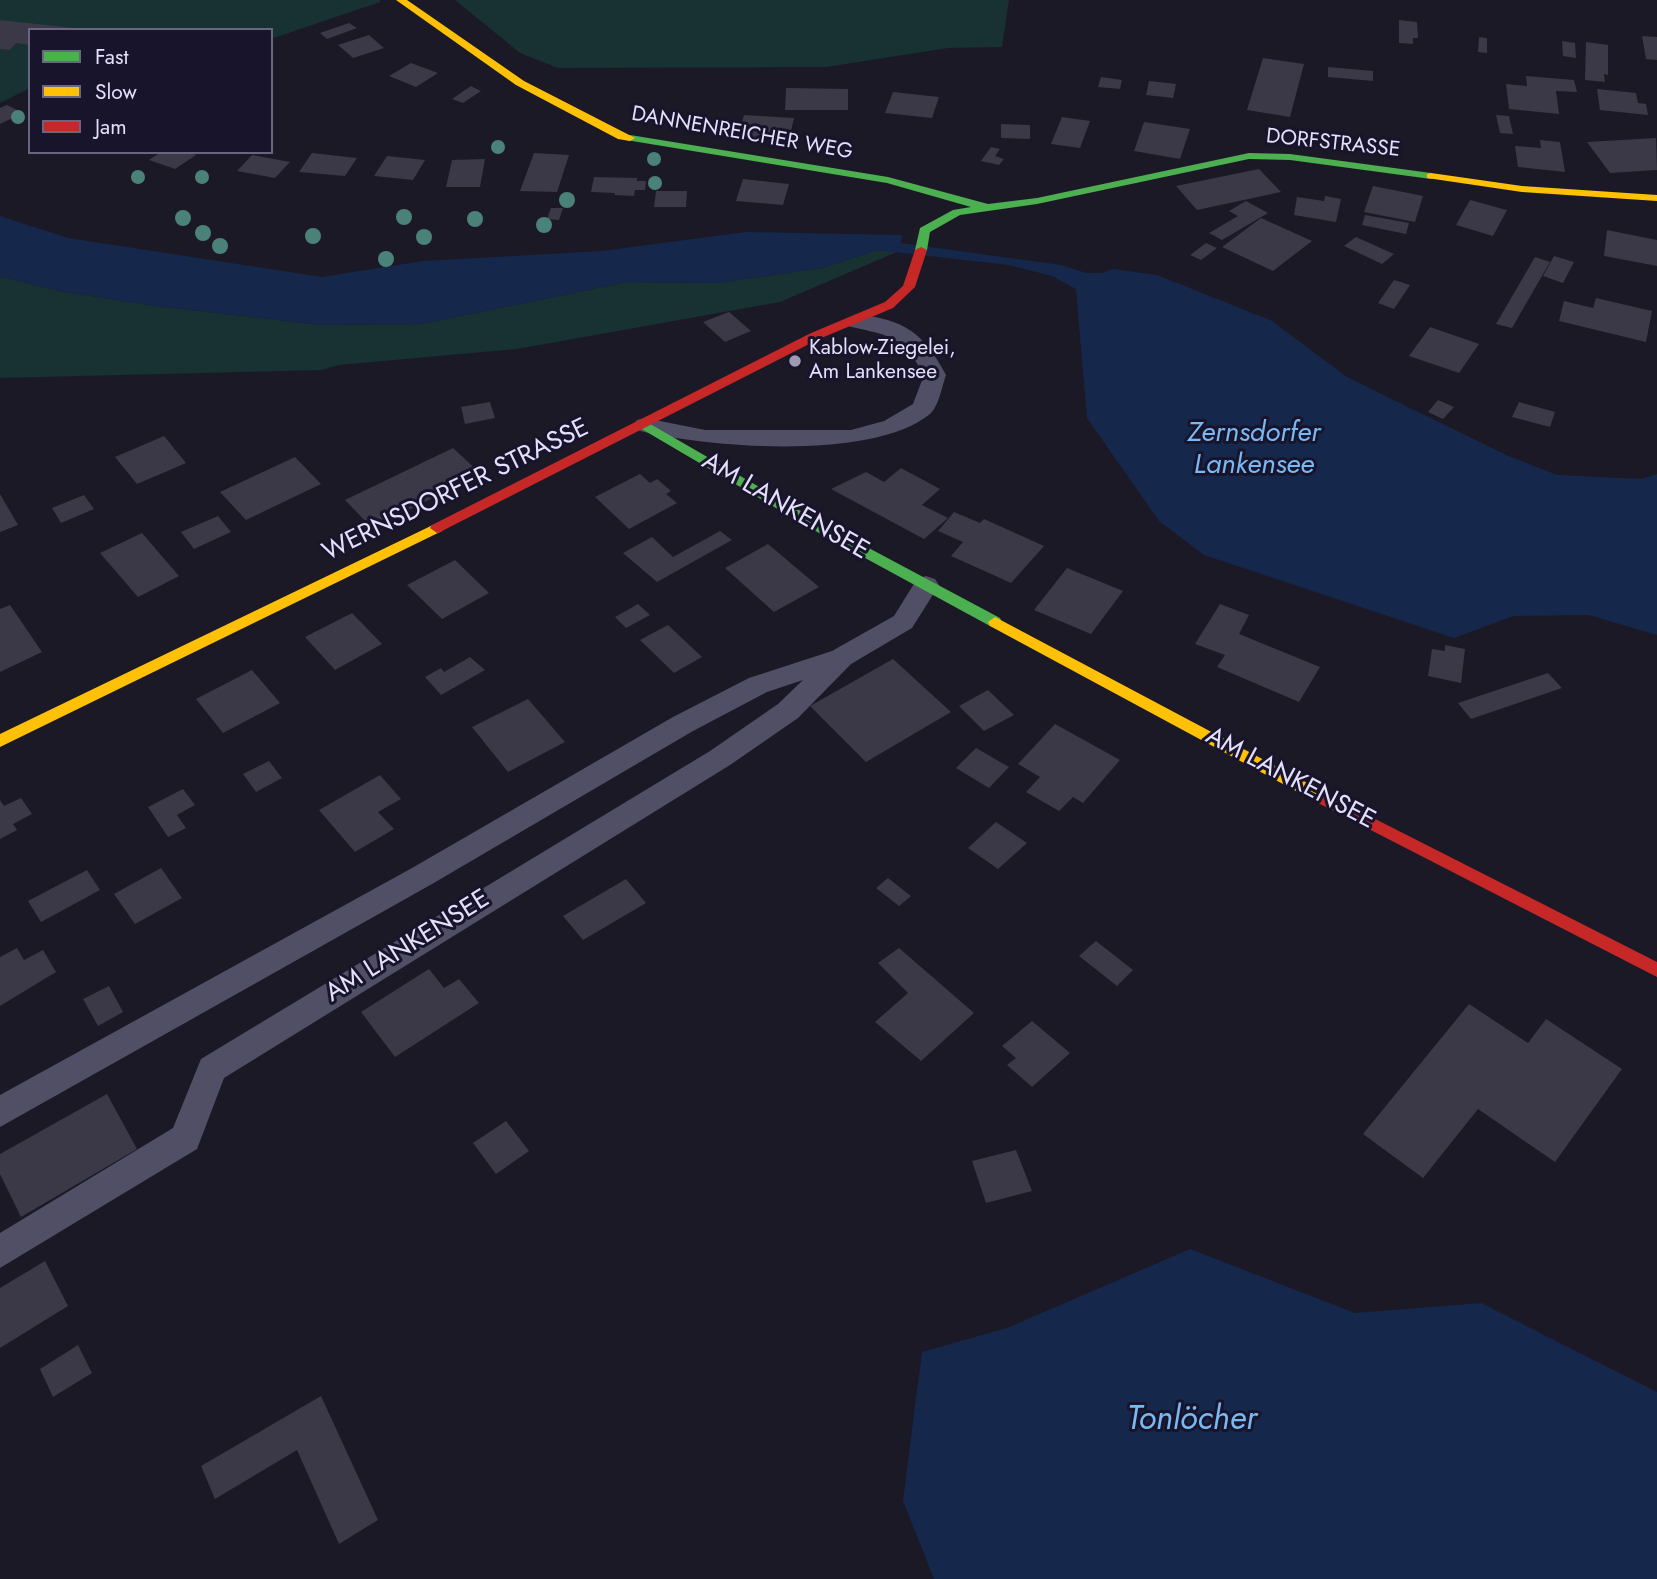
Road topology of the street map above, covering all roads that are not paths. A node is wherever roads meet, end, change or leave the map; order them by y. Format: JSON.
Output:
{"nodes":[{"id":1,"x":401,"y":0,"type":"edge"},
{"id":2,"x":1657,"y":198,"type":"edge"},
{"id":3,"x":985,"y":207,"type":"junction"},
{"id":4,"x":918,"y":267,"type":"joint"},
{"id":5,"x":856,"y":321,"type":"junction"},
{"id":6,"x":645,"y":425,"type":"junction"},
{"id":7,"x":926,"y":585,"type":"junction"},
{"id":8,"x":842,"y":657,"type":"junction"},
{"id":9,"x":0,"y":741,"type":"edge"},
{"id":10,"x":1657,"y":970,"type":"edge"},
{"id":11,"x":0,"y":1112,"type":"edge"},
{"id":12,"x":0,"y":1252,"type":"edge"}],
"edges":[{"from":1,"to":3,"type":"street","name":"DANNENREICHER WEG"},
{"from":2,"to":3,"type":"street","name":"DORFSTRASSE"},
{"from":3,"to":4,"type":"street","name":"DORFSTRASSE"},
{"from":4,"to":5,"type":"street","name":"WERNSDORFER STRASSE"},
{"from":5,"to":6,"type":"street","name":"WERNSDORFER STRASSE"},
{"from":5,"to":6,"type":"lane"},
{"from":6,"to":7,"type":"street","name":"AM LANKENSEE"},
{"from":6,"to":9,"type":"street","name":"WERNSDORFER STRASSE"},
{"from":7,"to":8,"type":"lane","name":"AM LANKENSEE"},
{"from":7,"to":10,"type":"street","name":"AM LANKENSEE"},
{"from":8,"to":11,"type":"lane","name":"AM LANKENSEE"},
{"from":8,"to":12,"type":"lane","name":"AM LANKENSEE"}]}
